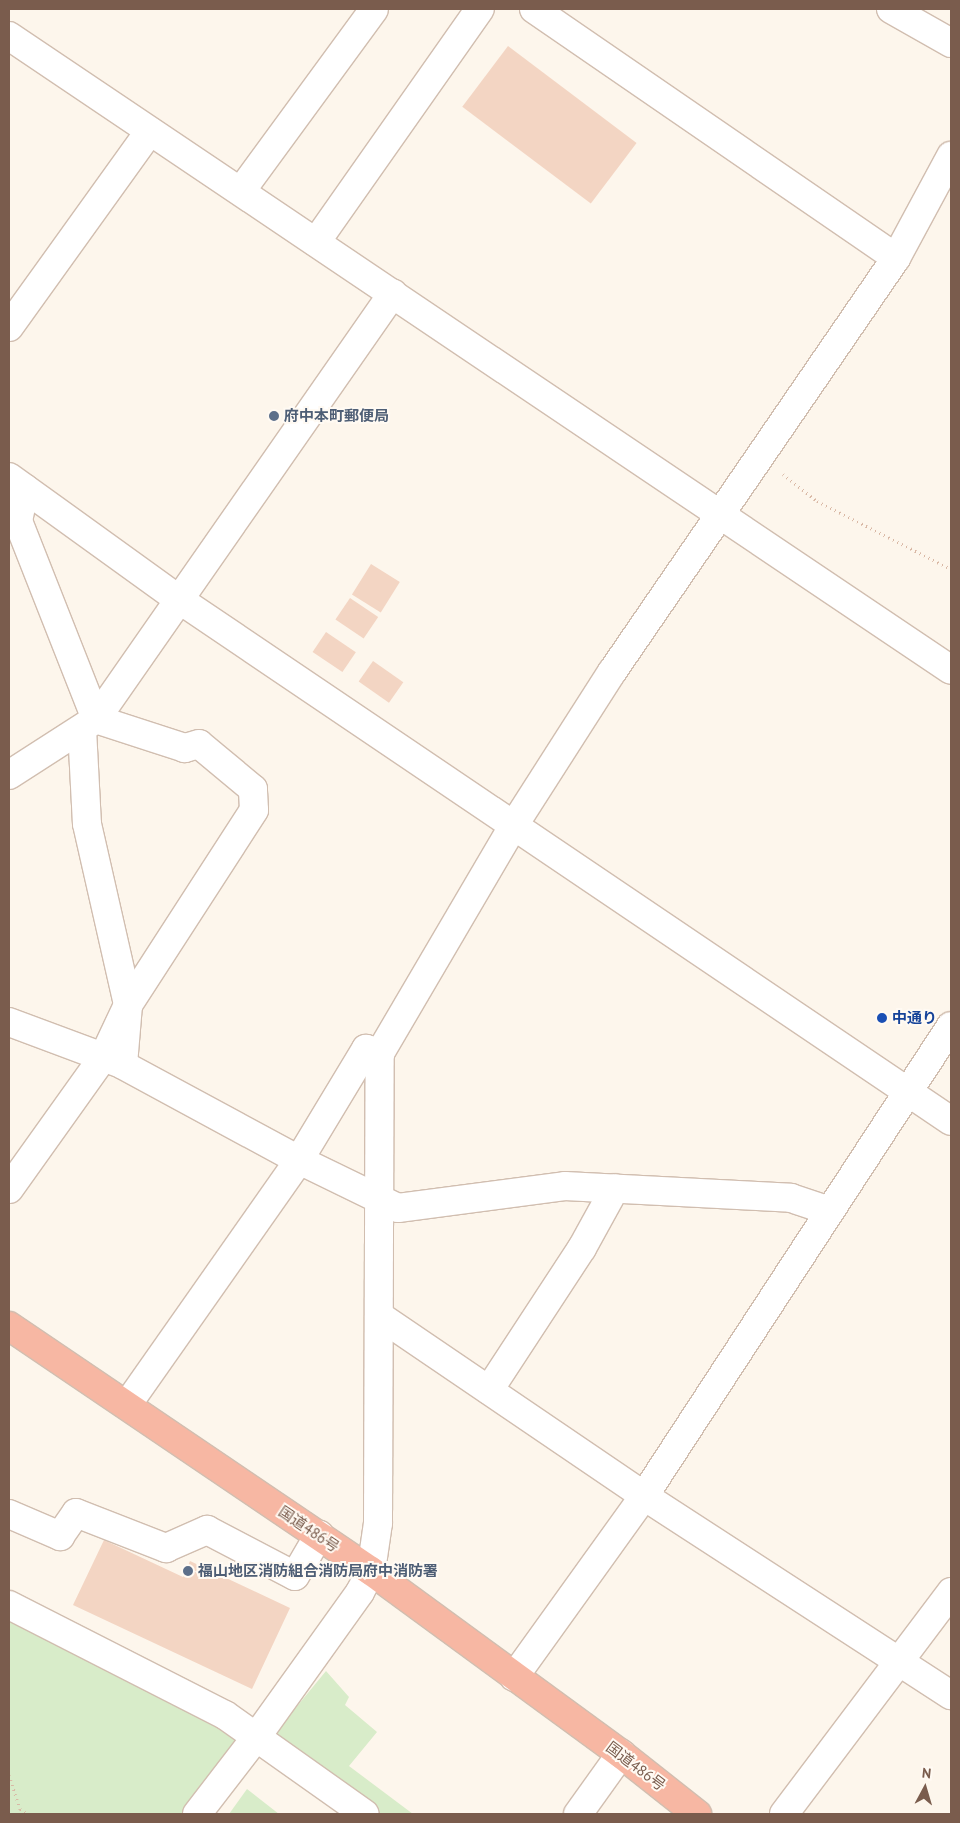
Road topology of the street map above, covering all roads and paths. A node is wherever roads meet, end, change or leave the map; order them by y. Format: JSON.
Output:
{"nodes":[{"id":1,"x":374,"y":9,"type":"edge"},
{"id":2,"x":480,"y":9,"type":"edge"},
{"id":3,"x":534,"y":9,"type":"edge"},
{"id":4,"x":891,"y":9,"type":"edge"},
{"id":5,"x":9,"y":36,"type":"edge"},
{"id":6,"x":951,"y":43,"type":"edge"},
{"id":7,"x":150,"y":131,"type":"junction"},
{"id":8,"x":951,"y":156,"type":"edge"},
{"id":9,"x":241,"y":192,"type":"junction"},
{"id":10,"x":316,"y":242,"type":"junction"},
{"id":11,"x":896,"y":258,"type":"junction"},
{"id":12,"x":393,"y":293,"type":"junction"},
{"id":13,"x":9,"y":328,"type":"edge"},
{"id":14,"x":761,"y":456,"type":"junction"},
{"id":15,"x":17,"y":483,"type":"edge"},
{"id":16,"x":720,"y":516,"type":"junction"},
{"id":17,"x":951,"y":569,"type":"edge"},
{"id":18,"x":177,"y":598,"type":"junction"},
{"id":19,"x":951,"y":670,"type":"edge"},
{"id":20,"x":89,"y":724,"type":"junction"},
{"id":21,"x":14,"y":766,"type":"edge"},
{"id":22,"x":514,"y":825,"type":"junction"},
{"id":23,"x":128,"y":1005,"type":"junction"},
{"id":24,"x":9,"y":1022,"type":"edge"},
{"id":25,"x":951,"y":1026,"type":"edge"},
{"id":26,"x":380,"y":1053,"type":"junction"},
{"id":27,"x":113,"y":1060,"type":"junction"},
{"id":28,"x":909,"y":1093,"type":"junction"},
{"id":29,"x":951,"y":1121,"type":"edge"},
{"id":30,"x":299,"y":1160,"type":"junction"},
{"id":31,"x":615,"y":1188,"type":"junction"},
{"id":32,"x":9,"y":1189,"type":"edge"},
{"id":33,"x":378,"y":1201,"type":"junction"},
{"id":34,"x":830,"y":1211,"type":"junction"},
{"id":35,"x":381,"y":1317,"type":"junction"},
{"id":36,"x":9,"y":1326,"type":"edge"},
{"id":37,"x":489,"y":1390,"type":"junction"},
{"id":38,"x":127,"y":1406,"type":"junction"},
{"id":39,"x":644,"y":1496,"type":"junction"},
{"id":40,"x":9,"y":1514,"type":"edge"},
{"id":41,"x":319,"y":1535,"type":"junction"},
{"id":42,"x":371,"y":1571,"type":"junction"},
{"id":43,"x":951,"y":1592,"type":"edge"},
{"id":44,"x":9,"y":1605,"type":"edge"},
{"id":45,"x":902,"y":1660,"type":"junction"},
{"id":46,"x":514,"y":1677,"type":"junction"},
{"id":47,"x":951,"y":1695,"type":"edge"},
{"id":48,"x":252,"y":1742,"type":"junction"},
{"id":49,"x":621,"y":1754,"type":"junction"},
{"id":50,"x":9,"y":1775,"type":"edge"},
{"id":51,"x":28,"y":1814,"type":"edge"},
{"id":52,"x":197,"y":1814,"type":"edge"},
{"id":53,"x":365,"y":1814,"type":"edge"},
{"id":54,"x":578,"y":1814,"type":"edge"},
{"id":55,"x":697,"y":1814,"type":"edge"},
{"id":56,"x":784,"y":1814,"type":"edge"}],
"edges":[{"from":1,"to":9,"type":"street"},
{"from":2,"to":10,"type":"street"},
{"from":3,"to":11,"type":"street"},
{"from":4,"to":6,"type":"street"},
{"from":5,"to":7,"type":"street"},
{"from":7,"to":9,"type":"street"},
{"from":7,"to":13,"type":"street"},
{"from":8,"to":11,"type":"street"},
{"from":9,"to":10,"type":"street"},
{"from":10,"to":12,"type":"street"},
{"from":11,"to":14,"type":"street"},
{"from":12,"to":16,"type":"street"},
{"from":12,"to":18,"type":"street"},
{"from":14,"to":16,"type":"street"},
{"from":14,"to":17,"type":"path"},
{"from":15,"to":18,"type":"street"},
{"from":15,"to":20,"type":"street"},
{"from":16,"to":19,"type":"street"},
{"from":16,"to":22,"type":"street"},
{"from":18,"to":20,"type":"street"},
{"from":18,"to":22,"type":"street"},
{"from":20,"to":21,"type":"street"},
{"from":20,"to":23,"type":"street"},
{"from":20,"to":23,"type":"street"},
{"from":22,"to":26,"type":"street"},
{"from":22,"to":28,"type":"street"},
{"from":23,"to":27,"type":"street"},
{"from":24,"to":27,"type":"street"},
{"from":25,"to":28,"type":"street"},
{"from":26,"to":30,"type":"street"},
{"from":26,"to":33,"type":"street"},
{"from":27,"to":30,"type":"street"},
{"from":27,"to":32,"type":"street"},
{"from":28,"to":29,"type":"street"},
{"from":28,"to":34,"type":"street"},
{"from":30,"to":33,"type":"street"},
{"from":30,"to":38,"type":"street"},
{"from":31,"to":33,"type":"street"},
{"from":31,"to":34,"type":"street"},
{"from":31,"to":37,"type":"street"},
{"from":33,"to":35,"type":"street"},
{"from":34,"to":39,"type":"street"},
{"from":35,"to":37,"type":"street"},
{"from":35,"to":42,"type":"street"},
{"from":36,"to":38,"type":"highway","name":"国道486号"},
{"from":37,"to":39,"type":"street"},
{"from":38,"to":41,"type":"highway","name":"国道486号"},
{"from":39,"to":45,"type":"street"},
{"from":39,"to":46,"type":"street"},
{"from":40,"to":41,"type":"street"},
{"from":41,"to":42,"type":"highway","name":"国道486号"},
{"from":42,"to":46,"type":"highway","name":"国道486号"},
{"from":42,"to":48,"type":"street"},
{"from":43,"to":45,"type":"street"},
{"from":44,"to":48,"type":"street"},
{"from":45,"to":47,"type":"street"},
{"from":45,"to":56,"type":"street"},
{"from":46,"to":49,"type":"highway","name":"国道486号"},
{"from":48,"to":52,"type":"street"},
{"from":48,"to":53,"type":"street"},
{"from":49,"to":54,"type":"street"},
{"from":49,"to":55,"type":"highway","name":"国道486号"},
{"from":50,"to":51,"type":"path"}]}
